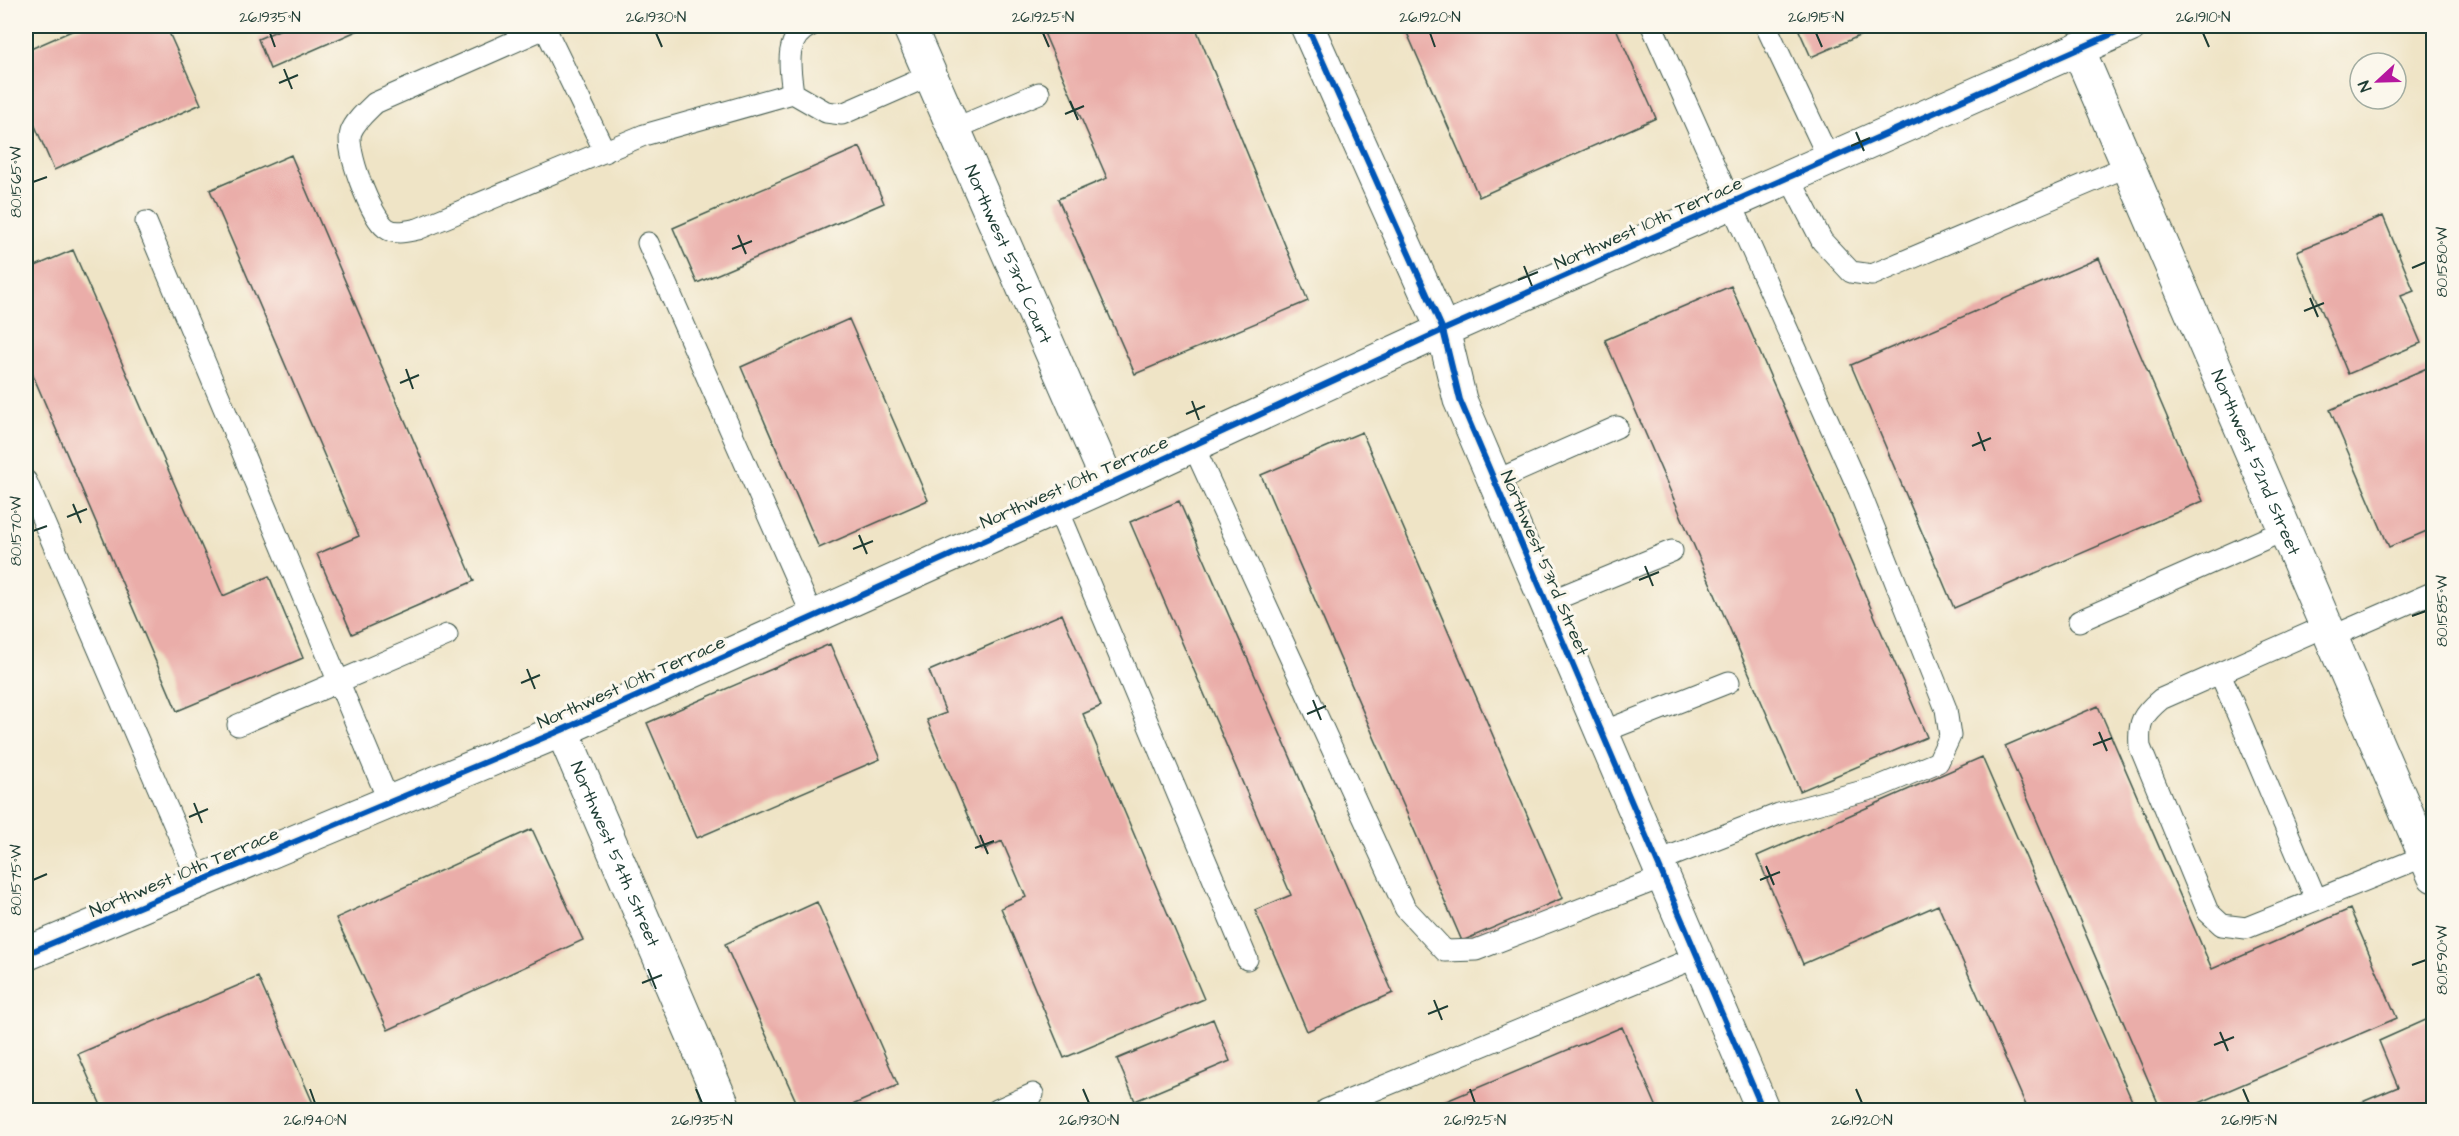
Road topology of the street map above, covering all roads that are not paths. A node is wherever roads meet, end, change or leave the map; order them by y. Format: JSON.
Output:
{"nodes":[{"id":1,"x":810,"y":26,"type":"edge"},
{"id":2,"x":909,"y":26,"type":"edge"},
{"id":3,"x":1307,"y":26,"type":"edge"},
{"id":4,"x":1652,"y":26,"type":"edge"},
{"id":5,"x":1766,"y":26,"type":"edge"},
{"id":6,"x":2130,"y":26,"type":"edge"},
{"id":7,"x":2078,"y":49,"type":"junction"},
{"id":8,"x":931,"y":75,"type":"junction"},
{"id":9,"x":794,"y":93,"type":"junction"},
{"id":10,"x":1039,"y":93,"type":"dead end"},
{"id":11,"x":954,"y":129,"type":"junction"},
{"id":12,"x":605,"y":152,"type":"junction"},
{"id":13,"x":1829,"y":159,"type":"junction"},
{"id":14,"x":2128,"y":166,"type":"junction"},
{"id":15,"x":1789,"y":177,"type":"junction"},
{"id":16,"x":1730,"y":203,"type":"junction"},
{"id":17,"x":146,"y":222,"type":"dead end"},
{"id":18,"x":648,"y":243,"type":"dead end"},
{"id":19,"x":1443,"y":330,"type":"junction"},
{"id":20,"x":1617,"y":427,"type":"dead end"},
{"id":21,"x":1192,"y":445,"type":"junction"},
{"id":22,"x":26,"y":481,"type":"edge"},
{"id":23,"x":1495,"y":481,"type":"junction"},
{"id":24,"x":1109,"y":484,"type":"junction"},
{"id":25,"x":1057,"y":507,"type":"junction"},
{"id":26,"x":2285,"y":530,"type":"junction"},
{"id":27,"x":1672,"y":550,"type":"dead end"},
{"id":28,"x":2433,"y":592,"type":"edge"},
{"id":29,"x":1546,"y":603,"type":"junction"},
{"id":30,"x":813,"y":617,"type":"junction"},
{"id":31,"x":2079,"y":621,"type":"dead end"},
{"id":32,"x":2329,"y":632,"type":"junction"},
{"id":33,"x":447,"y":635,"type":"dead end"},
{"id":34,"x":2220,"y":673,"type":"junction"},
{"id":35,"x":338,"y":681,"type":"junction"},
{"id":36,"x":1729,"y":682,"type":"dead end"},
{"id":37,"x":238,"y":725,"type":"dead end"},
{"id":38,"x":562,"y":730,"type":"junction"},
{"id":39,"x":1600,"y":733,"type":"junction"},
{"id":40,"x":389,"y":802,"type":"junction"},
{"id":41,"x":2429,"y":866,"type":"edge"},
{"id":42,"x":1660,"y":869,"type":"junction"},
{"id":43,"x":199,"y":882,"type":"junction"},
{"id":44,"x":2316,"y":899,"type":"junction"},
{"id":45,"x":26,"y":954,"type":"edge"},
{"id":46,"x":1697,"y":957,"type":"junction"},
{"id":47,"x":1247,"y":959,"type":"dead end"},
{"id":48,"x":1033,"y":1094,"type":"dead end"},
{"id":49,"x":725,"y":1110,"type":"edge"},
{"id":50,"x":997,"y":1110,"type":"edge"},
{"id":51,"x":1326,"y":1110,"type":"edge"},
{"id":52,"x":1762,"y":1110,"type":"edge"}],
"edges":[{"from":1,"to":9,"type":"lane"},
{"from":2,"to":8,"type":"street","name":"Northwest 53rd Court"},
{"from":3,"to":19,"type":"street","name":"Northwest 53rd Street"},
{"from":4,"to":16,"type":"lane"},
{"from":5,"to":13,"type":"lane"},
{"from":6,"to":7,"type":"street","name":"Northwest 10th Terrace"},
{"from":7,"to":13,"type":"street","name":"Northwest 10th Terrace"},
{"from":7,"to":14,"type":"street","name":"Northwest 52nd Street"},
{"from":8,"to":9,"type":"lane"},
{"from":8,"to":11,"type":"street","name":"Northwest 53rd Court"},
{"from":9,"to":12,"type":"lane"},
{"from":10,"to":11,"type":"lane"},
{"from":11,"to":24,"type":"street","name":"Northwest 53rd Court"},
{"from":12,"to":12,"type":"lane"},
{"from":13,"to":15,"type":"street","name":"Northwest 10th Terrace"},
{"from":14,"to":15,"type":"lane"},
{"from":14,"to":26,"type":"street","name":"Northwest 52nd Street"},
{"from":15,"to":16,"type":"street","name":"Northwest 10th Terrace"},
{"from":16,"to":19,"type":"street","name":"Northwest 10th Terrace"},
{"from":16,"to":42,"type":"lane"},
{"from":17,"to":35,"type":"lane"},
{"from":18,"to":30,"type":"lane"},
{"from":19,"to":21,"type":"street","name":"Northwest 10th Terrace"},
{"from":19,"to":23,"type":"street","name":"Northwest 53rd Street"},
{"from":20,"to":23,"type":"lane"},
{"from":21,"to":24,"type":"street","name":"Northwest 10th Terrace"},
{"from":21,"to":42,"type":"lane"},
{"from":22,"to":43,"type":"lane"},
{"from":23,"to":29,"type":"street","name":"Northwest 53rd Street"},
{"from":24,"to":25,"type":"street","name":"Northwest 10th Terrace"},
{"from":25,"to":30,"type":"street","name":"Northwest 10th Terrace"},
{"from":25,"to":47,"type":"lane"},
{"from":26,"to":31,"type":"lane"},
{"from":26,"to":32,"type":"street","name":"Northwest 52nd Street"},
{"from":27,"to":29,"type":"lane"},
{"from":28,"to":32,"type":"lane"},
{"from":29,"to":39,"type":"street","name":"Northwest 53rd Street"},
{"from":30,"to":38,"type":"street","name":"Northwest 10th Terrace"},
{"from":32,"to":34,"type":"lane"},
{"from":32,"to":41,"type":"street","name":"Northwest 52nd Street"},
{"from":33,"to":35,"type":"lane"},
{"from":34,"to":44,"type":"lane"},
{"from":34,"to":44,"type":"lane"},
{"from":35,"to":37,"type":"lane"},
{"from":35,"to":40,"type":"lane"},
{"from":36,"to":39,"type":"lane"},
{"from":38,"to":40,"type":"street","name":"Northwest 10th Terrace"},
{"from":38,"to":49,"type":"street","name":"Northwest 54th Street"},
{"from":39,"to":42,"type":"street","name":"Northwest 53rd Street"},
{"from":40,"to":43,"type":"street","name":"Northwest 10th Terrace"},
{"from":41,"to":44,"type":"lane"},
{"from":42,"to":46,"type":"street","name":"Northwest 53rd Street"},
{"from":43,"to":45,"type":"street","name":"Northwest 10th Terrace"},
{"from":46,"to":51,"type":"lane"},
{"from":46,"to":52,"type":"street","name":"Northwest 53rd Street"},
{"from":48,"to":50,"type":"lane"}]}
